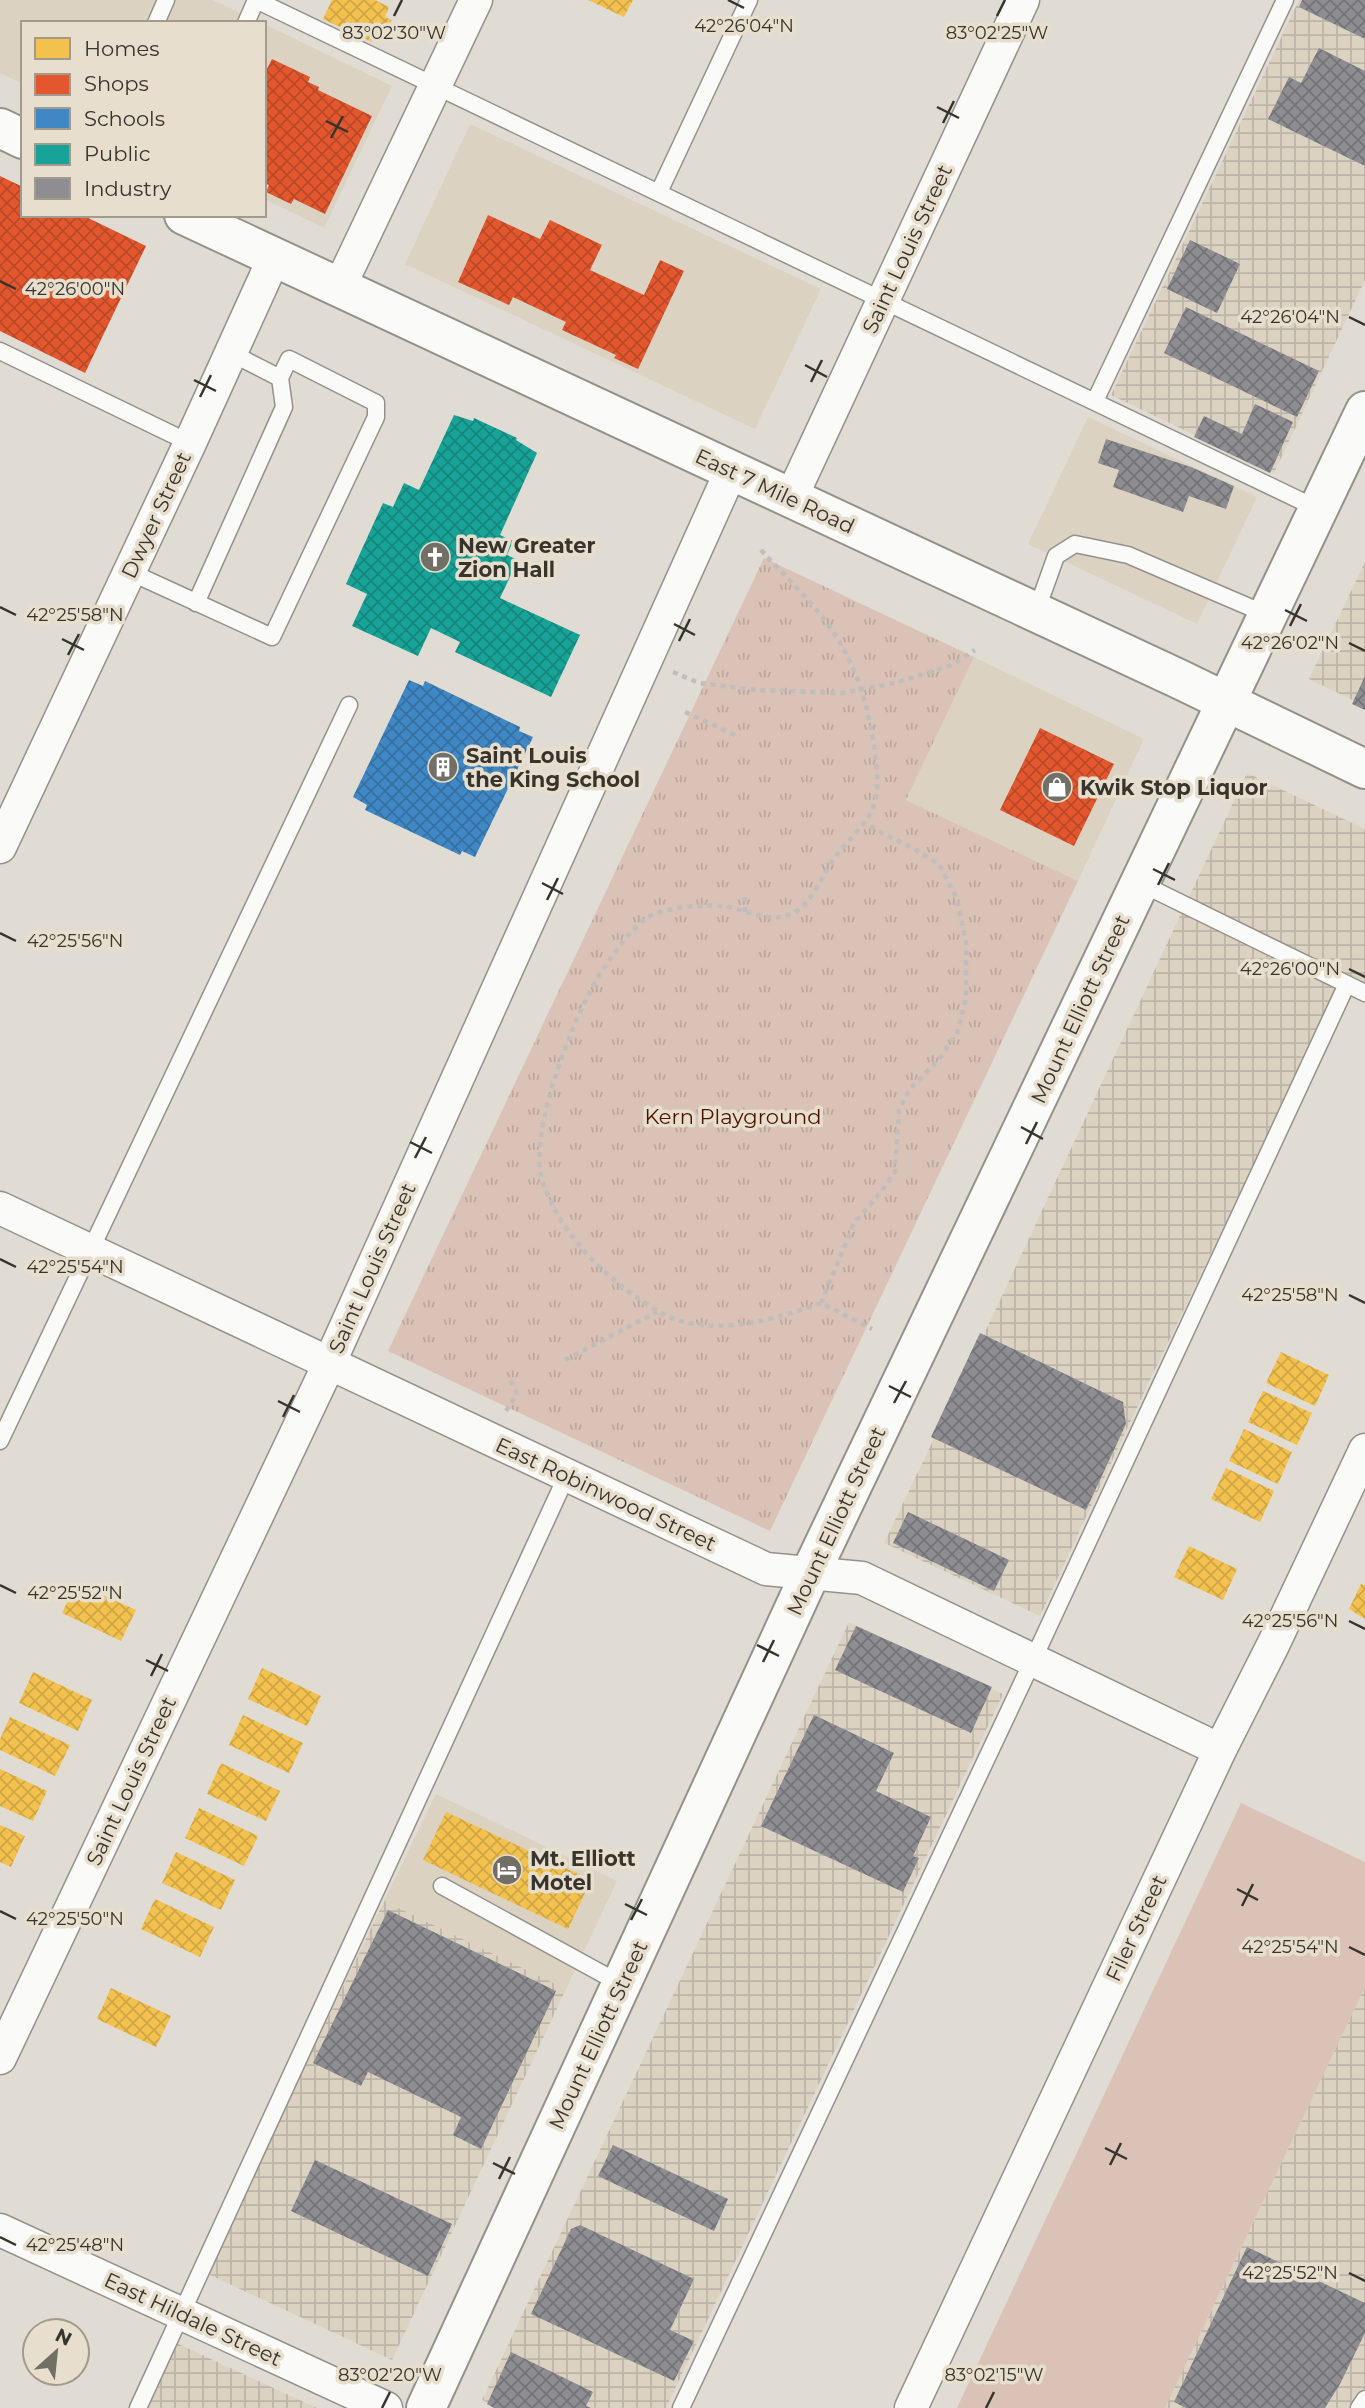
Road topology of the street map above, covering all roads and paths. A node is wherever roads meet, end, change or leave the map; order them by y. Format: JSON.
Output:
{"nodes":[{"id":1,"x":166,"y":0,"type":"edge"},
{"id":2,"x":256,"y":0,"type":"edge"},
{"id":3,"x":476,"y":0,"type":"edge"},
{"id":4,"x":749,"y":0,"type":"edge"},
{"id":5,"x":1023,"y":0,"type":"edge"},
{"id":6,"x":1285,"y":0,"type":"edge"},
{"id":7,"x":157,"y":21,"type":"edge"},
{"id":8,"x":247,"y":21,"type":"edge"},
{"id":9,"x":436,"y":85,"type":"junction"},
{"id":10,"x":0,"y":128,"type":"edge"},
{"id":11,"x":21,"y":138,"type":"edge"},
{"id":12,"x":659,"y":192,"type":"junction"},
{"id":13,"x":188,"y":217,"type":"edge"},
{"id":14,"x":274,"y":258,"type":"junction"},
{"id":15,"x":339,"y":288,"type":"junction"},
{"id":16,"x":883,"y":299,"type":"junction"},
{"id":17,"x":0,"y":351,"type":"edge"},
{"id":18,"x":231,"y":353,"type":"junction"},
{"id":19,"x":280,"y":378,"type":"junction"},
{"id":20,"x":1095,"y":401,"type":"junction"},
{"id":21,"x":1365,"y":411,"type":"edge"},
{"id":22,"x":190,"y":443,"type":"junction"},
{"id":23,"x":732,"y":471,"type":"junction"},
{"id":24,"x":791,"y":498,"type":"junction"},
{"id":25,"x":1318,"y":509,"type":"junction"},
{"id":26,"x":761,"y":550,"type":"dead end"},
{"id":27,"x":130,"y":572,"type":"junction"},
{"id":28,"x":196,"y":603,"type":"junction"},
{"id":29,"x":1036,"y":612,"type":"junction"},
{"id":30,"x":1268,"y":615,"type":"junction"},
{"id":31,"x":975,"y":650,"type":"dead end"},
{"id":32,"x":646,"y":661,"type":"junction"},
{"id":33,"x":860,"y":689,"type":"junction"},
{"id":34,"x":1226,"y":701,"type":"junction"},
{"id":35,"x":349,"y":705,"type":"dead end"},
{"id":36,"x":685,"y":712,"type":"dead end"},
{"id":37,"x":737,"y":736,"type":"dead end"},
{"id":38,"x":1365,"y":769,"type":"edge"},
{"id":39,"x":864,"y":824,"type":"junction"},
{"id":40,"x":0,"y":847,"type":"edge"},
{"id":41,"x":1140,"y":883,"type":"junction"},
{"id":42,"x":744,"y":897,"type":"dead end"},
{"id":43,"x":745,"y":912,"type":"junction"},
{"id":44,"x":1346,"y":984,"type":"junction"},
{"id":45,"x":1365,"y":993,"type":"edge"},
{"id":46,"x":0,"y":1208,"type":"edge"},
{"id":47,"x":90,"y":1251,"type":"junction"},
{"id":48,"x":821,"y":1303,"type":"junction"},
{"id":49,"x":658,"y":1311,"type":"junction"},
{"id":50,"x":872,"y":1329,"type":"dead end"},
{"id":51,"x":565,"y":1360,"type":"dead end"},
{"id":52,"x":329,"y":1364,"type":"junction"},
{"id":53,"x":510,"y":1380,"type":"dead end"},
{"id":54,"x":506,"y":1411,"type":"dead end"},
{"id":55,"x":0,"y":1441,"type":"edge"},
{"id":56,"x":1365,"y":1450,"type":"edge"},
{"id":57,"x":567,"y":1475,"type":"junction"},
{"id":58,"x":810,"y":1574,"type":"junction"},
{"id":59,"x":1033,"y":1660,"type":"junction"},
{"id":60,"x":1220,"y":1750,"type":"junction"},
{"id":61,"x":442,"y":1886,"type":"dead end"},
{"id":62,"x":621,"y":1984,"type":"junction"},
{"id":63,"x":0,"y":2059,"type":"edge"},
{"id":64,"x":0,"y":2230,"type":"edge"},
{"id":65,"x":181,"y":2314,"type":"junction"},
{"id":66,"x":1365,"y":2399,"type":"edge"},
{"id":67,"x":138,"y":2408,"type":"edge"},
{"id":68,"x":386,"y":2408,"type":"edge"},
{"id":69,"x":425,"y":2408,"type":"edge"},
{"id":70,"x":681,"y":2408,"type":"edge"},
{"id":71,"x":911,"y":2408,"type":"edge"},
{"id":72,"x":1359,"y":2408,"type":"edge"}],
"edges":[{"from":1,"to":7,"type":"lane"},
{"from":2,"to":8,"type":"lane"},
{"from":2,"to":9,"type":"lane"},
{"from":3,"to":9,"type":"street"},
{"from":4,"to":12,"type":"lane"},
{"from":5,"to":16,"type":"street","name":"Saint Louis Street"},
{"from":6,"to":20,"type":"lane"},
{"from":9,"to":12,"type":"lane"},
{"from":9,"to":15,"type":"street"},
{"from":10,"to":11,"type":"street"},
{"from":12,"to":16,"type":"lane"},
{"from":13,"to":14,"type":"street","name":"East 7 Mile Road"},
{"from":14,"to":15,"type":"street","name":"East 7 Mile Road"},
{"from":14,"to":18,"type":"street","name":"Dwyer Street"},
{"from":15,"to":23,"type":"street","name":"East 7 Mile Road"},
{"from":16,"to":20,"type":"lane"},
{"from":16,"to":24,"type":"street","name":"Saint Louis Street"},
{"from":17,"to":22,"type":"lane"},
{"from":18,"to":19,"type":"lane"},
{"from":18,"to":22,"type":"street","name":"Dwyer Street"},
{"from":19,"to":28,"type":"lane"},
{"from":19,"to":28,"type":"lane"},
{"from":20,"to":25,"type":"lane"},
{"from":21,"to":25,"type":"street","name":"Mount Elliott Street"},
{"from":22,"to":27,"type":"street","name":"Dwyer Street"},
{"from":23,"to":24,"type":"street","name":"East 7 Mile Road"},
{"from":23,"to":32,"type":"street","name":"Saint Louis Street"},
{"from":24,"to":29,"type":"street","name":"East 7 Mile Road"},
{"from":25,"to":30,"type":"street","name":"Mount Elliott Street"},
{"from":26,"to":33,"type":"path"},
{"from":27,"to":28,"type":"lane"},
{"from":27,"to":40,"type":"street","name":"Dwyer Street"},
{"from":29,"to":30,"type":"lane"},
{"from":29,"to":34,"type":"street","name":"East 7 Mile Road"},
{"from":30,"to":34,"type":"street","name":"Mount Elliott Street"},
{"from":31,"to":33,"type":"path"},
{"from":32,"to":33,"type":"path"},
{"from":32,"to":52,"type":"street","name":"Saint Louis Street"},
{"from":33,"to":39,"type":"path"},
{"from":34,"to":38,"type":"street","name":"East 7 Mile Road"},
{"from":34,"to":41,"type":"street","name":"Mount Elliott Street"},
{"from":35,"to":47,"type":"lane"},
{"from":36,"to":37,"type":"path"},
{"from":39,"to":43,"type":"path"},
{"from":39,"to":48,"type":"path"},
{"from":41,"to":44,"type":"lane"},
{"from":41,"to":58,"type":"street","name":"Mount Elliott Street"},
{"from":42,"to":43,"type":"path"},
{"from":43,"to":49,"type":"path"},
{"from":44,"to":45,"type":"lane"},
{"from":44,"to":59,"type":"lane"},
{"from":46,"to":47,"type":"street","name":"East Robinwood Street"},
{"from":47,"to":52,"type":"street","name":"East Robinwood Street"},
{"from":47,"to":55,"type":"lane"},
{"from":48,"to":49,"type":"path"},
{"from":48,"to":50,"type":"path"},
{"from":49,"to":51,"type":"path"},
{"from":52,"to":57,"type":"street","name":"East Robinwood Street"},
{"from":52,"to":63,"type":"street","name":"Saint Louis Street"},
{"from":53,"to":54,"type":"path"},
{"from":56,"to":60,"type":"street","name":"Filer Street"},
{"from":57,"to":58,"type":"street","name":"East Robinwood Street"},
{"from":57,"to":65,"type":"lane"},
{"from":58,"to":59,"type":"street","name":"East Robinwood Street"},
{"from":58,"to":62,"type":"street","name":"Mount Elliott Street"},
{"from":59,"to":60,"type":"street","name":"East Robinwood Street"},
{"from":59,"to":70,"type":"lane"},
{"from":60,"to":71,"type":"street","name":"Filer Street"},
{"from":61,"to":62,"type":"lane"},
{"from":62,"to":69,"type":"street","name":"Mount Elliott Street"},
{"from":64,"to":65,"type":"street","name":"East Hildale Street"},
{"from":65,"to":67,"type":"lane"},
{"from":65,"to":68,"type":"street","name":"East Hildale Street"},
{"from":66,"to":72,"type":"lane"}]}
